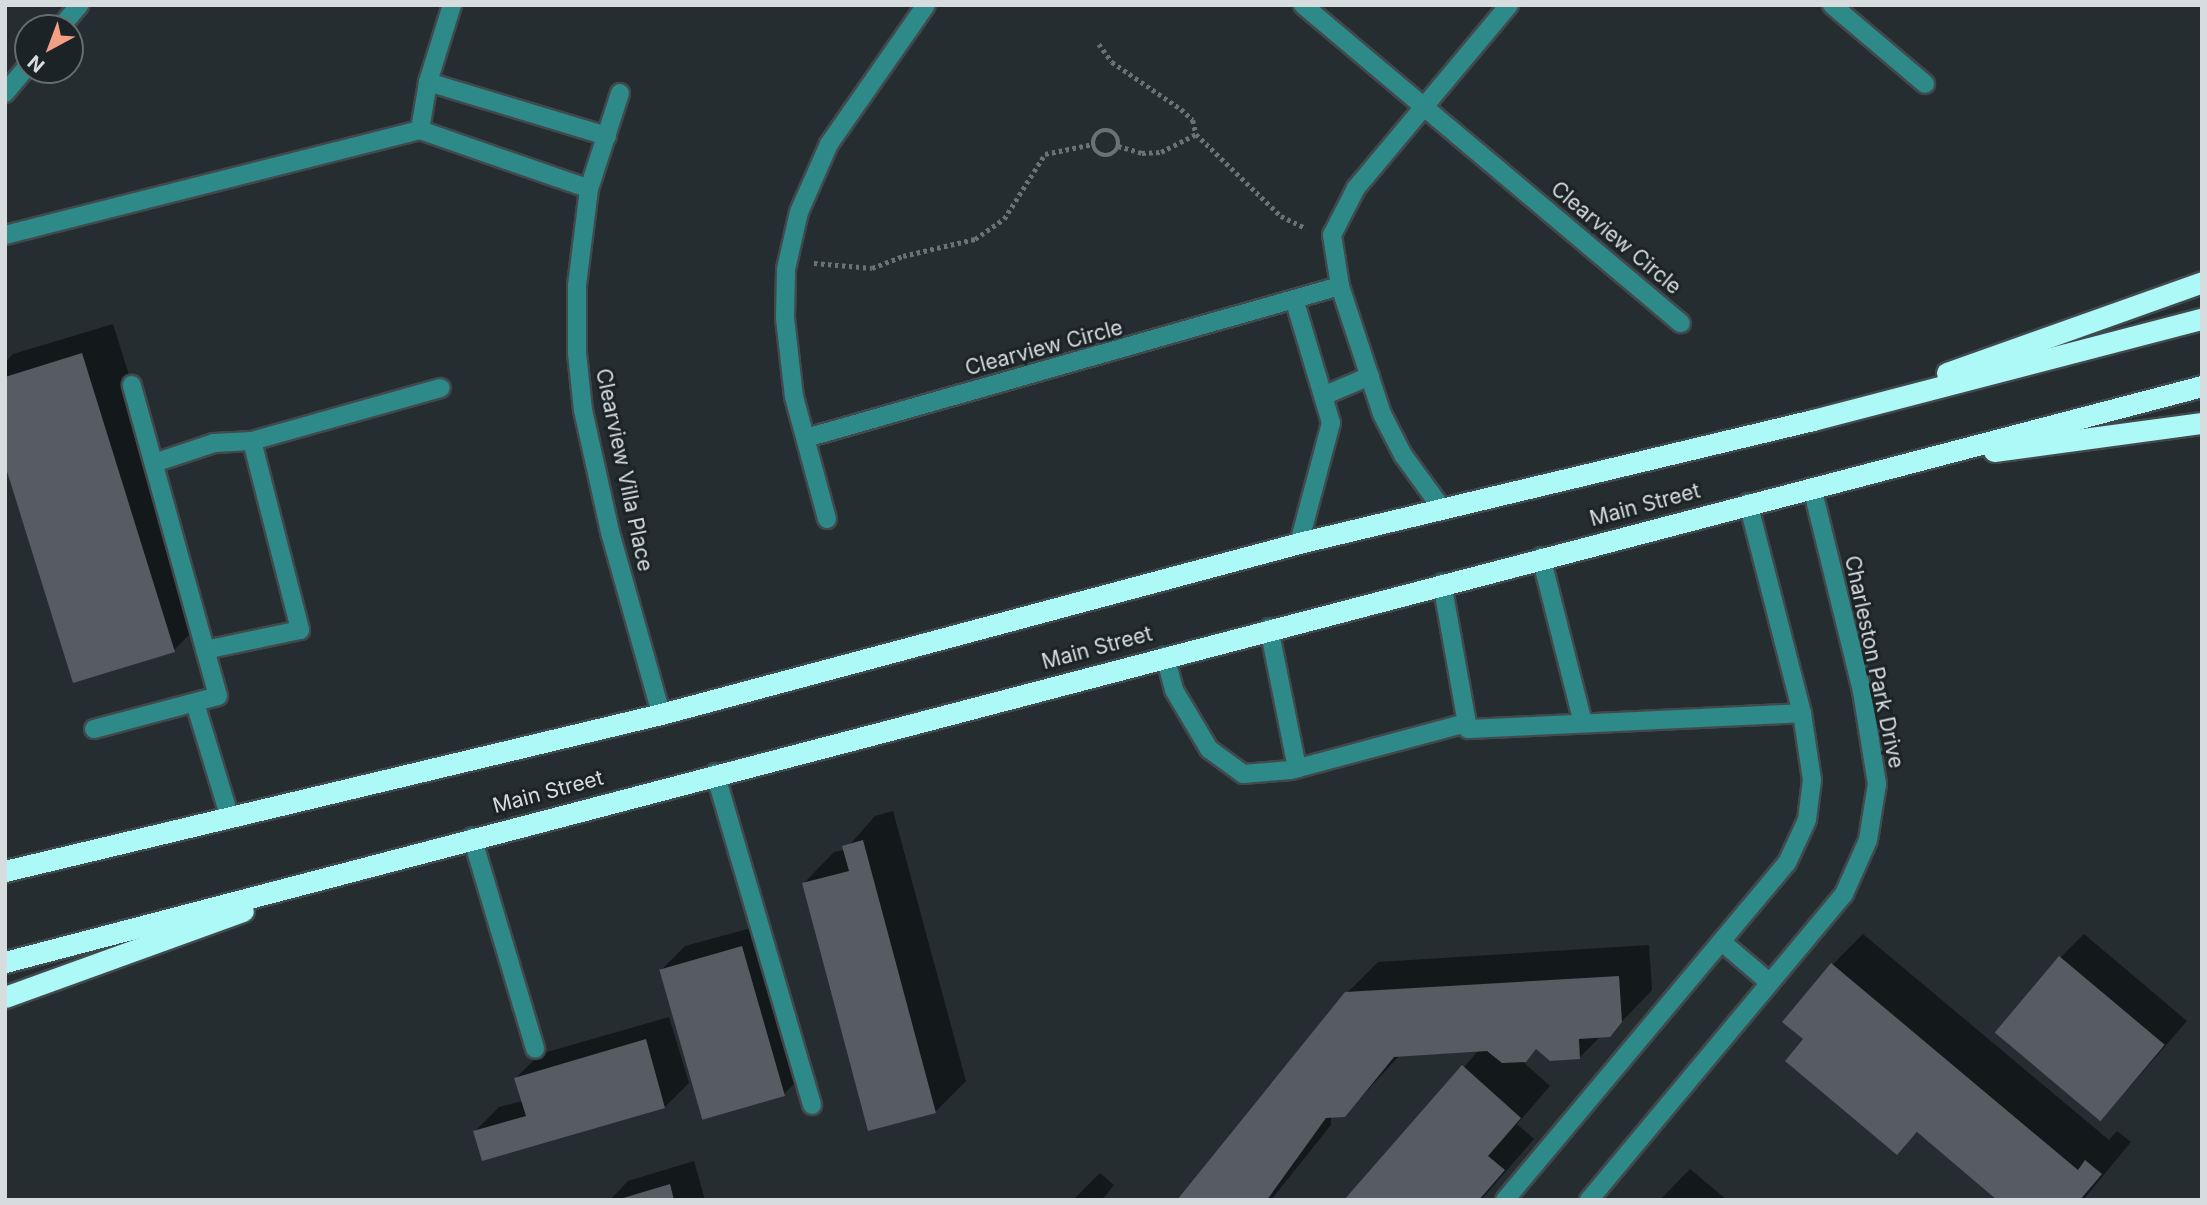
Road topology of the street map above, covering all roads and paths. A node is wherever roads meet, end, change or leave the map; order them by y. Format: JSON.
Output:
{"nodes":[{"id":1,"x":452,"y":5,"type":"edge"},
{"id":2,"x":926,"y":5,"type":"edge"},
{"id":3,"x":1303,"y":5,"type":"edge"},
{"id":4,"x":1509,"y":5,"type":"edge"},
{"id":5,"x":1832,"y":5,"type":"edge"},
{"id":6,"x":1099,"y":44,"type":"dead end"},
{"id":7,"x":428,"y":82,"type":"junction"},
{"id":8,"x":1925,"y":84,"type":"dead end"},
{"id":9,"x":620,"y":93,"type":"dead end"},
{"id":10,"x":1424,"y":107,"type":"junction"},
{"id":11,"x":420,"y":130,"type":"junction"},
{"id":12,"x":1196,"y":134,"type":"junction"},
{"id":13,"x":607,"y":136,"type":"junction"},
{"id":14,"x":1093,"y":144,"type":"junction"},
{"id":15,"x":1118,"y":146,"type":"junction"},
{"id":16,"x":589,"y":189,"type":"junction"},
{"id":17,"x":5,"y":235,"type":"edge"},
{"id":18,"x":1332,"y":235,"type":"junction"},
{"id":19,"x":789,"y":257,"type":"junction"},
{"id":20,"x":2202,"y":282,"type":"edge"},
{"id":21,"x":1340,"y":286,"type":"junction"},
{"id":22,"x":1295,"y":302,"type":"junction"},
{"id":23,"x":2202,"y":319,"type":"edge"},
{"id":24,"x":1681,"y":323,"type":"dead end"},
{"id":25,"x":1370,"y":376,"type":"junction"},
{"id":26,"x":132,"y":385,"type":"dead end"},
{"id":27,"x":2202,"y":386,"type":"edge"},
{"id":28,"x":441,"y":388,"type":"dead end"},
{"id":29,"x":1323,"y":396,"type":"junction"},
{"id":30,"x":1813,"y":421,"type":"junction"},
{"id":31,"x":2202,"y":423,"type":"edge"},
{"id":32,"x":806,"y":438,"type":"junction"},
{"id":33,"x":251,"y":441,"type":"junction"},
{"id":34,"x":154,"y":463,"type":"junction"},
{"id":35,"x":1898,"y":464,"type":"junction"},
{"id":36,"x":1812,"y":487,"type":"junction"},
{"id":37,"x":1748,"y":503,"type":"junction"},
{"id":38,"x":1443,"y":510,"type":"junction"},
{"id":39,"x":827,"y":519,"type":"dead end"},
{"id":40,"x":1299,"y":543,"type":"junction"},
{"id":41,"x":1541,"y":557,"type":"junction"},
{"id":42,"x":1442,"y":583,"type":"junction"},
{"id":43,"x":1269,"y":628,"type":"junction"},
{"id":44,"x":205,"y":650,"type":"junction"},
{"id":45,"x":1165,"y":656,"type":"junction"},
{"id":46,"x":195,"y":703,"type":"junction"},
{"id":47,"x":1802,"y":713,"type":"junction"},
{"id":48,"x":660,"y":714,"type":"junction"},
{"id":49,"x":1467,"y":723,"type":"junction"},
{"id":50,"x":1583,"y":723,"type":"junction"},
{"id":51,"x":94,"y":729,"type":"dead end"},
{"id":52,"x":1297,"y":768,"type":"junction"},
{"id":53,"x":715,"y":773,"type":"junction"},
{"id":54,"x":230,"y":818,"type":"junction"},
{"id":55,"x":472,"y":837,"type":"junction"},
{"id":56,"x":373,"y":863,"type":"junction"},
{"id":57,"x":5,"y":871,"type":"edge"},
{"id":58,"x":1722,"y":942,"type":"junction"},
{"id":59,"x":5,"y":962,"type":"edge"},
{"id":60,"x":1770,"y":983,"type":"junction"},
{"id":61,"x":5,"y":997,"type":"edge"},
{"id":62,"x":535,"y":1049,"type":"dead end"},
{"id":63,"x":812,"y":1105,"type":"dead end"},
{"id":64,"x":1505,"y":1200,"type":"edge"},
{"id":65,"x":1589,"y":1200,"type":"edge"}],
"edges":[{"from":1,"to":7,"type":"street"},
{"from":2,"to":19,"type":"street"},
{"from":3,"to":10,"type":"street","name":"Clearview Circle"},
{"from":4,"to":10,"type":"street"},
{"from":5,"to":8,"type":"street"},
{"from":6,"to":12,"type":"path"},
{"from":7,"to":11,"type":"street"},
{"from":7,"to":13,"type":"street"},
{"from":9,"to":13,"type":"street","name":"Clearview Villa Place"},
{"from":10,"to":18,"type":"street"},
{"from":10,"to":24,"type":"street","name":"Clearview Circle"},
{"from":11,"to":16,"type":"street"},
{"from":11,"to":17,"type":"street"},
{"from":12,"to":15,"type":"path"},
{"from":12,"to":18,"type":"path"},
{"from":13,"to":16,"type":"street","name":"Clearview Villa Place"},
{"from":14,"to":15,"type":"path"},
{"from":14,"to":15,"type":"path"},
{"from":14,"to":19,"type":"path"},
{"from":16,"to":48,"type":"street","name":"Clearview Villa Place"},
{"from":18,"to":21,"type":"street"},
{"from":19,"to":32,"type":"street"},
{"from":20,"to":30,"type":"highway"},
{"from":21,"to":22,"type":"street","name":"Clearview Circle"},
{"from":21,"to":25,"type":"street"},
{"from":22,"to":29,"type":"street"},
{"from":22,"to":32,"type":"street","name":"Clearview Circle"},
{"from":23,"to":30,"type":"highway","name":"Main Street"},
{"from":25,"to":29,"type":"street"},
{"from":25,"to":38,"type":"street"},
{"from":26,"to":34,"type":"street"},
{"from":27,"to":35,"type":"highway","name":"Main Street"},
{"from":28,"to":33,"type":"street"},
{"from":29,"to":40,"type":"street"},
{"from":30,"to":38,"type":"highway","name":"Main Street"},
{"from":31,"to":35,"type":"highway"},
{"from":32,"to":39,"type":"street"},
{"from":33,"to":34,"type":"street"},
{"from":33,"to":44,"type":"street"},
{"from":34,"to":44,"type":"street"},
{"from":35,"to":36,"type":"highway","name":"Main Street"},
{"from":36,"to":37,"type":"highway","name":"Main Street"},
{"from":36,"to":60,"type":"street","name":"Charleston Park Drive"},
{"from":37,"to":41,"type":"highway","name":"Main Street"},
{"from":37,"to":47,"type":"street"},
{"from":38,"to":40,"type":"highway","name":"Main Street"},
{"from":40,"to":48,"type":"highway","name":"Main Street"},
{"from":41,"to":42,"type":"highway","name":"Main Street"},
{"from":41,"to":50,"type":"street"},
{"from":42,"to":43,"type":"highway","name":"Main Street"},
{"from":42,"to":49,"type":"street"},
{"from":43,"to":45,"type":"highway","name":"Main Street"},
{"from":43,"to":52,"type":"street"},
{"from":44,"to":46,"type":"street"},
{"from":45,"to":52,"type":"street"},
{"from":45,"to":53,"type":"highway","name":"Main Street"},
{"from":46,"to":51,"type":"street"},
{"from":46,"to":54,"type":"street"},
{"from":47,"to":50,"type":"street"},
{"from":47,"to":58,"type":"street"},
{"from":48,"to":54,"type":"highway","name":"Main Street"},
{"from":49,"to":50,"type":"street"},
{"from":49,"to":52,"type":"street"},
{"from":53,"to":55,"type":"highway","name":"Main Street"},
{"from":53,"to":63,"type":"street"},
{"from":54,"to":57,"type":"highway","name":"Main Street"},
{"from":55,"to":56,"type":"highway","name":"Main Street"},
{"from":55,"to":62,"type":"street"},
{"from":56,"to":59,"type":"highway","name":"Main Street"},
{"from":56,"to":61,"type":"highway"},
{"from":58,"to":60,"type":"street"},
{"from":58,"to":64,"type":"street"},
{"from":60,"to":65,"type":"street","name":"Charleston Park Drive"}]}
